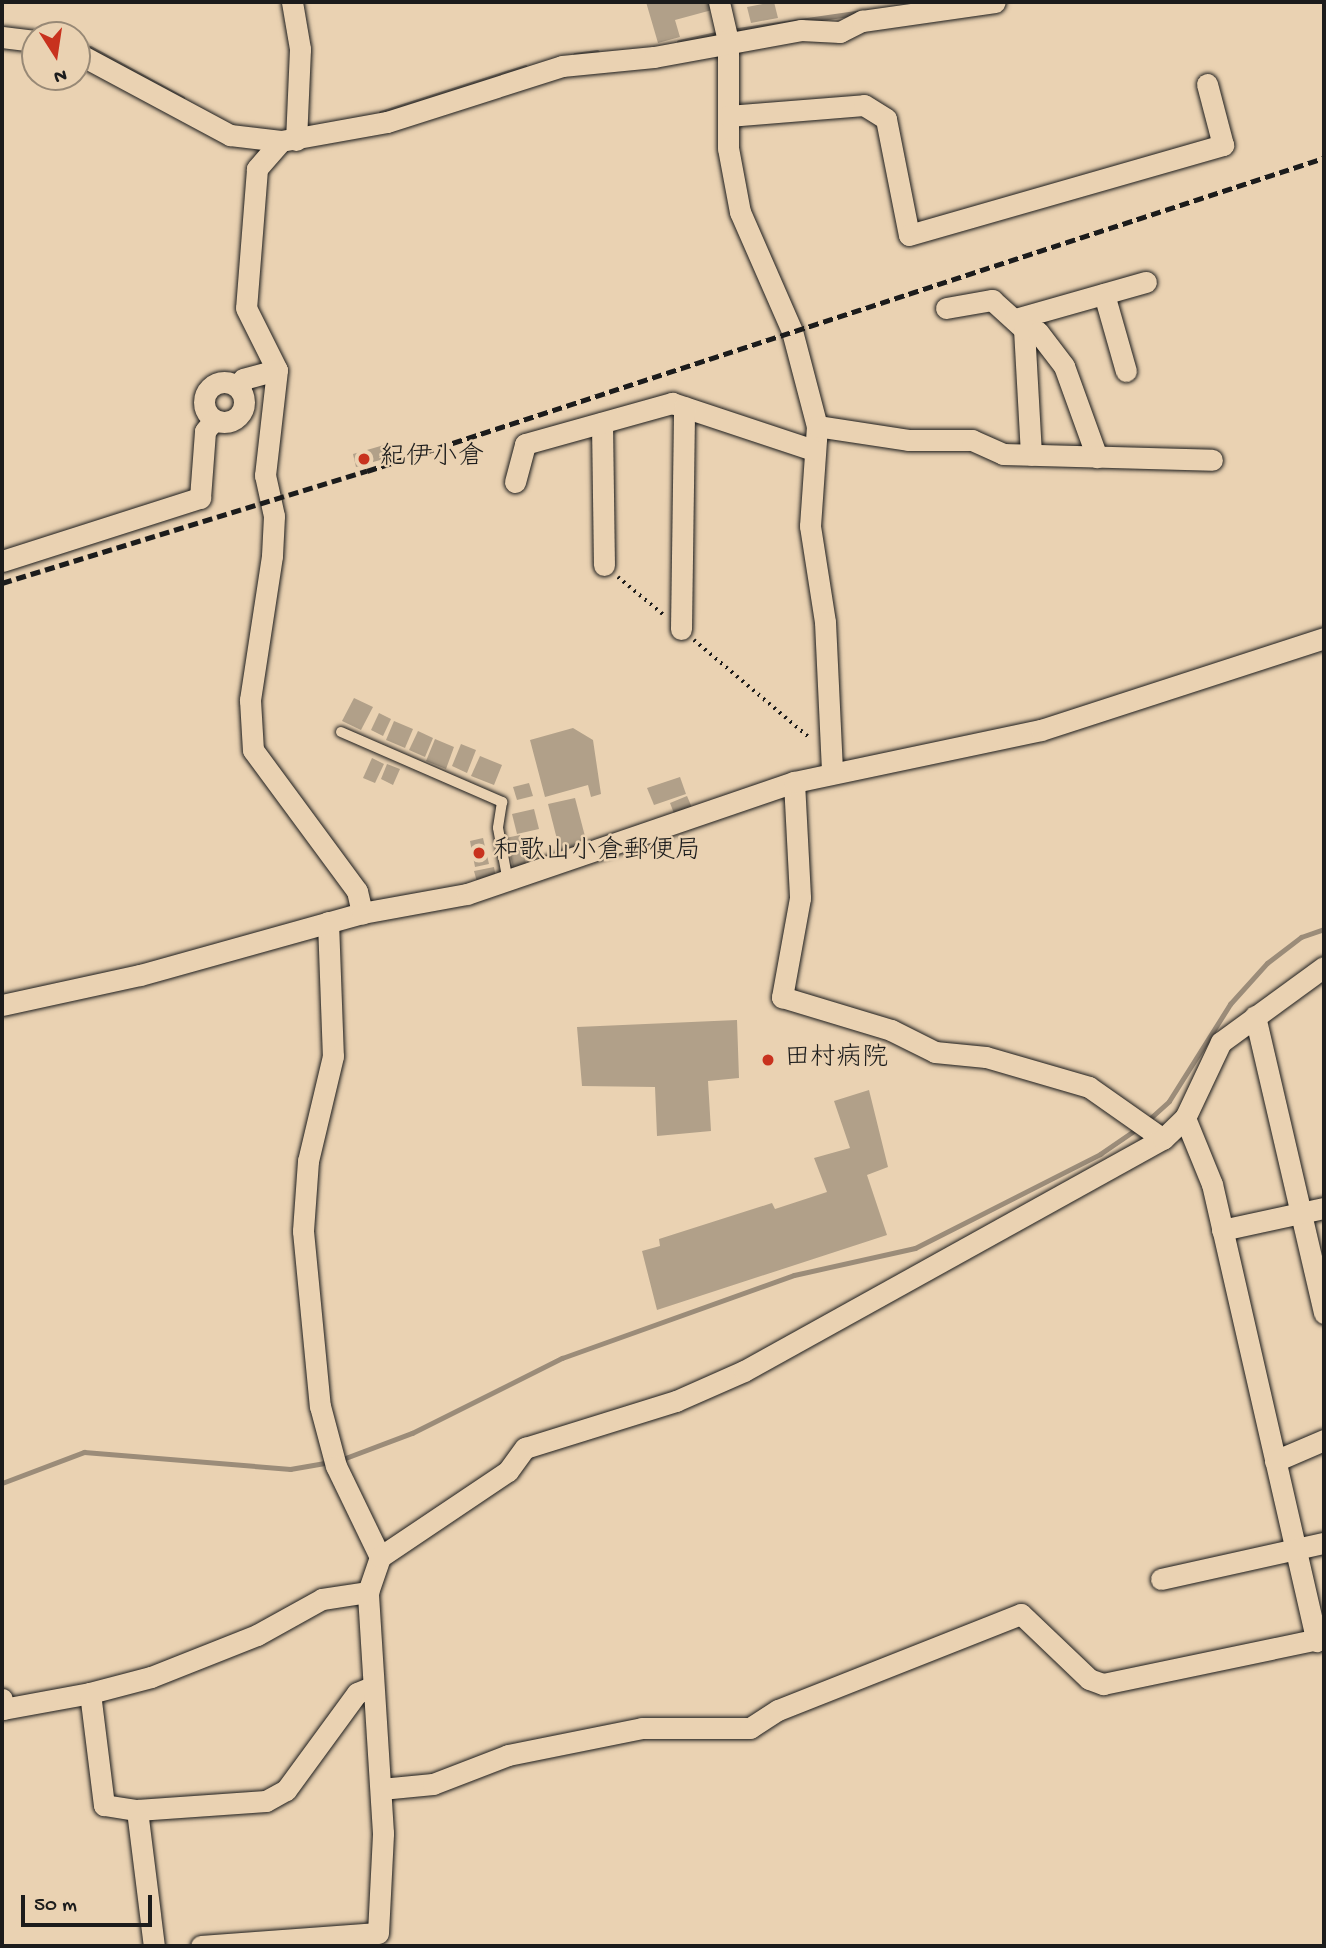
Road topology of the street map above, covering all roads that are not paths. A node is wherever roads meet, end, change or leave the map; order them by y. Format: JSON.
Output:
{"nodes":[{"id":1,"x":292,"y":2,"type":"edge"},
{"id":2,"x":719,"y":2,"type":"edge"},
{"id":3,"x":995,"y":2,"type":"edge"},
{"id":4,"x":2,"y":37,"type":"edge"},
{"id":5,"x":21,"y":39,"type":"edge"},
{"id":6,"x":728,"y":40,"type":"junction"},
{"id":7,"x":91,"y":61,"type":"edge"},
{"id":8,"x":1207,"y":84,"type":"dead end"},
{"id":9,"x":728,"y":116,"type":"junction"},
{"id":10,"x":289,"y":141,"type":"junction"},
{"id":11,"x":1146,"y":282,"type":"dead end"},
{"id":12,"x":1104,"y":294,"type":"junction"},
{"id":13,"x":946,"y":308,"type":"dead end"},
{"id":14,"x":1020,"y":324,"type":"junction"},
{"id":15,"x":277,"y":370,"type":"junction"},
{"id":16,"x":1126,"y":371,"type":"dead end"},
{"id":17,"x":684,"y":407,"type":"junction"},
{"id":18,"x":601,"y":423,"type":"junction"},
{"id":19,"x":817,"y":426,"type":"junction"},
{"id":20,"x":813,"y":450,"type":"junction"},
{"id":21,"x":1031,"y":455,"type":"junction"},
{"id":22,"x":1097,"y":457,"type":"junction"},
{"id":23,"x":1212,"y":460,"type":"dead end"},
{"id":24,"x":515,"y":482,"type":"dead end"},
{"id":25,"x":2,"y":561,"type":"edge"},
{"id":26,"x":604,"y":565,"type":"road end"},
{"id":27,"x":681,"y":629,"type":"road end"},
{"id":28,"x":1324,"y":638,"type":"edge"},
{"id":29,"x":341,"y":732,"type":"dead end"},
{"id":30,"x":830,"y":763,"type":"junction"},
{"id":31,"x":794,"y":782,"type":"junction"},
{"id":32,"x":508,"y":882,"type":"junction"},
{"id":33,"x":362,"y":913,"type":"junction"},
{"id":34,"x":328,"y":922,"type":"junction"},
{"id":35,"x":1324,"y":967,"type":"edge"},
{"id":36,"x":2,"y":1005,"type":"edge"},
{"id":37,"x":1255,"y":1016,"type":"junction"},
{"id":38,"x":1185,"y":1118,"type":"junction"},
{"id":39,"x":1160,"y":1135,"type":"junction"},
{"id":40,"x":1324,"y":1208,"type":"edge"},
{"id":41,"x":1301,"y":1213,"type":"junction"},
{"id":42,"x":1222,"y":1230,"type":"junction"},
{"id":43,"x":1324,"y":1313,"type":"edge"},
{"id":44,"x":1324,"y":1440,"type":"edge"},
{"id":45,"x":1275,"y":1461,"type":"junction"},
{"id":46,"x":1324,"y":1543,"type":"edge"},
{"id":47,"x":1297,"y":1554,"type":"junction"},
{"id":48,"x":380,"y":1557,"type":"junction"},
{"id":49,"x":1161,"y":1579,"type":"dead end"},
{"id":50,"x":368,"y":1592,"type":"junction"},
{"id":51,"x":1321,"y":1639,"type":"edge"},
{"id":52,"x":372,"y":1687,"type":"junction"},
{"id":53,"x":90,"y":1693,"type":"junction"},
{"id":54,"x":2,"y":1706,"type":"edge"},
{"id":55,"x":381,"y":1789,"type":"junction"},
{"id":56,"x":137,"y":1810,"type":"junction"},
{"id":57,"x":369,"y":1940,"type":"edge"},
{"id":58,"x":154,"y":1946,"type":"edge"},
{"id":59,"x":201,"y":1946,"type":"edge"}],
"edges":[{"from":1,"to":10,"type":"street"},
{"from":2,"to":6,"type":"street"},
{"from":3,"to":6,"type":"street"},
{"from":4,"to":5,"type":"street"},
{"from":6,"to":9,"type":"street"},
{"from":6,"to":10,"type":"street"},
{"from":7,"to":10,"type":"street"},
{"from":8,"to":9,"type":"street"},
{"from":9,"to":19,"type":"street"},
{"from":10,"to":15,"type":"street"},
{"from":11,"to":12,"type":"street"},
{"from":12,"to":14,"type":"street"},
{"from":12,"to":16,"type":"street"},
{"from":13,"to":14,"type":"street"},
{"from":14,"to":21,"type":"street"},
{"from":14,"to":22,"type":"street"},
{"from":15,"to":25,"type":"street"},
{"from":15,"to":33,"type":"street"},
{"from":17,"to":18,"type":"street"},
{"from":17,"to":20,"type":"street"},
{"from":17,"to":27,"type":"street"},
{"from":18,"to":24,"type":"street"},
{"from":18,"to":26,"type":"street"},
{"from":19,"to":20,"type":"street"},
{"from":19,"to":21,"type":"street"},
{"from":20,"to":30,"type":"street"},
{"from":21,"to":22,"type":"street"},
{"from":22,"to":23,"type":"street"},
{"from":28,"to":30,"type":"street"},
{"from":29,"to":32,"type":"lane"},
{"from":30,"to":31,"type":"street"},
{"from":31,"to":32,"type":"street"},
{"from":31,"to":39,"type":"street"},
{"from":32,"to":33,"type":"street"},
{"from":33,"to":34,"type":"street"},
{"from":34,"to":36,"type":"street"},
{"from":34,"to":48,"type":"street"},
{"from":35,"to":37,"type":"street"},
{"from":37,"to":38,"type":"street"},
{"from":37,"to":41,"type":"street"},
{"from":38,"to":39,"type":"street"},
{"from":38,"to":42,"type":"street"},
{"from":39,"to":48,"type":"street"},
{"from":40,"to":41,"type":"street"},
{"from":41,"to":42,"type":"street"},
{"from":41,"to":43,"type":"street"},
{"from":42,"to":45,"type":"street"},
{"from":44,"to":45,"type":"street"},
{"from":45,"to":47,"type":"street"},
{"from":46,"to":47,"type":"street"},
{"from":47,"to":49,"type":"street"},
{"from":47,"to":51,"type":"street"},
{"from":48,"to":50,"type":"street"},
{"from":50,"to":52,"type":"street"},
{"from":50,"to":53,"type":"street"},
{"from":51,"to":55,"type":"street"},
{"from":52,"to":55,"type":"street"},
{"from":52,"to":56,"type":"street"},
{"from":53,"to":54,"type":"street"},
{"from":53,"to":56,"type":"street"},
{"from":55,"to":57,"type":"street"},
{"from":56,"to":58,"type":"street"},
{"from":57,"to":59,"type":"street"}]}
